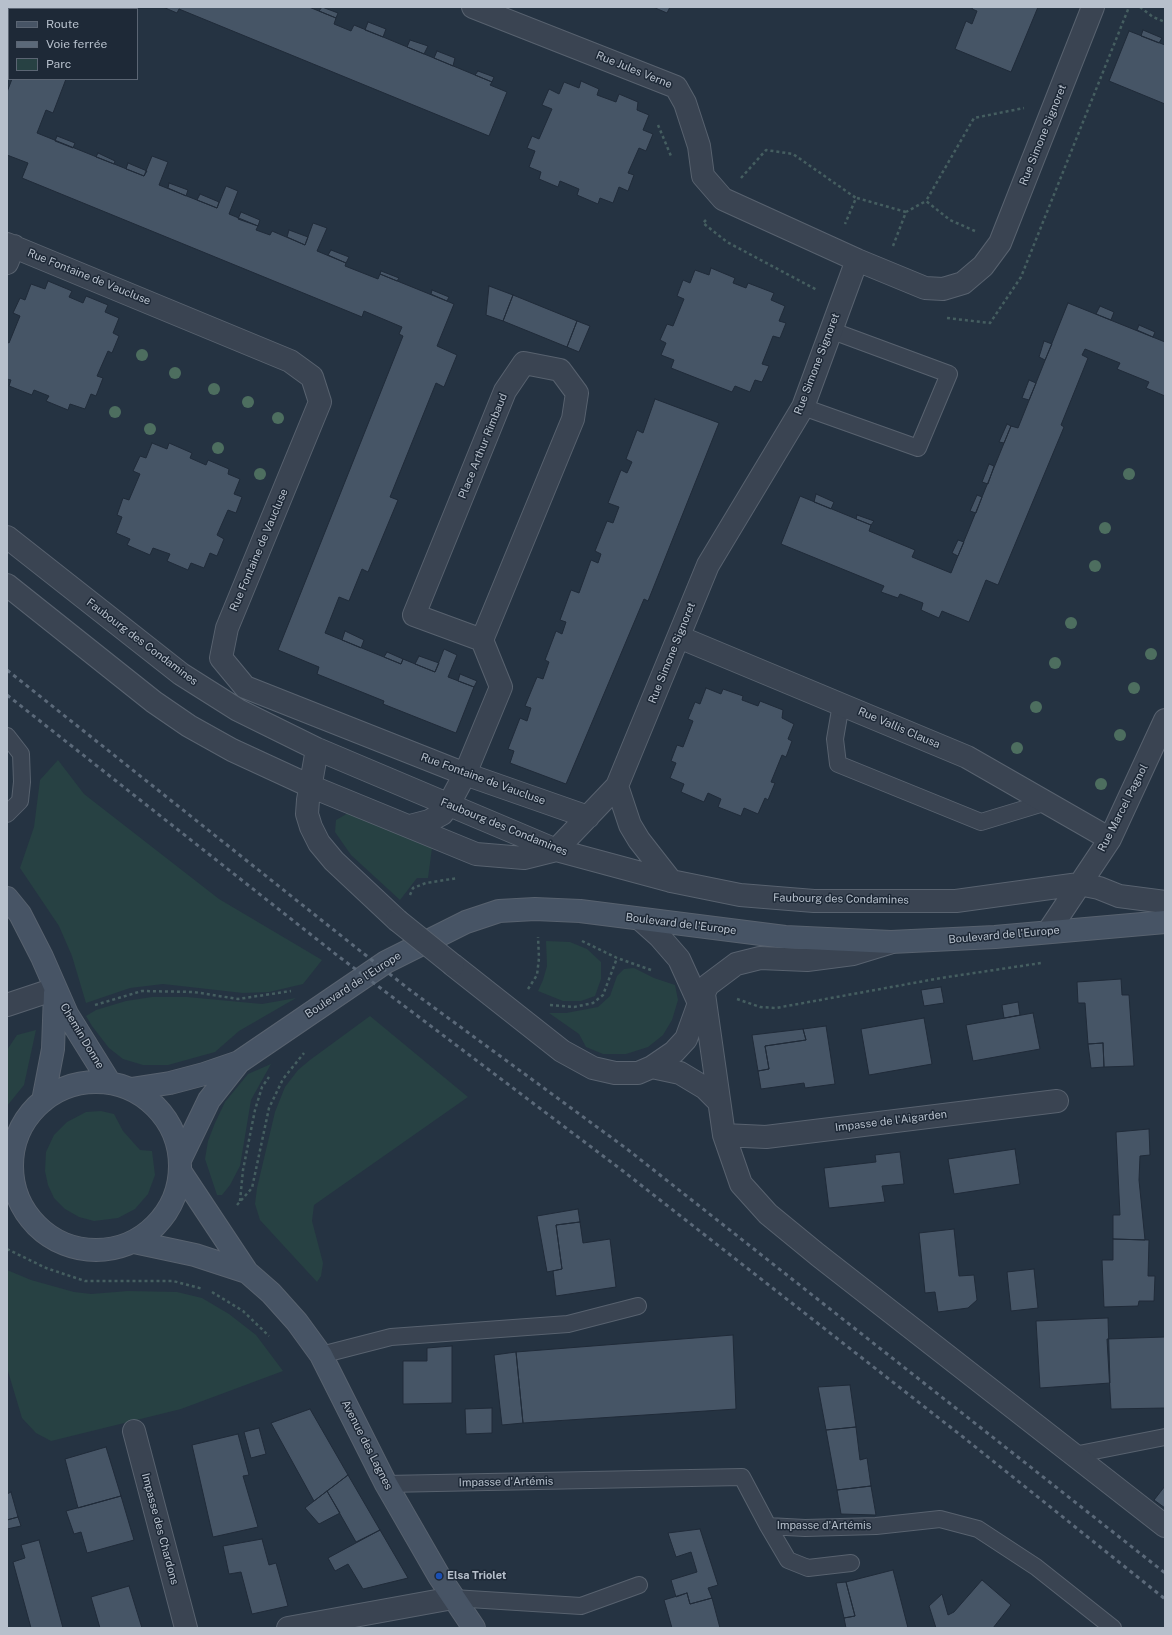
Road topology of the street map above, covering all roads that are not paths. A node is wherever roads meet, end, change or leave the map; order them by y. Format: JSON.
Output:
{"nodes":[{"id":1,"x":473,"y":7,"type":"edge"},
{"id":2,"x":1093,"y":7,"type":"edge"},
{"id":3,"x":9,"y":251,"type":"edge"},
{"id":4,"x":856,"y":260,"type":"junction"},
{"id":5,"x":830,"y":330,"type":"junction"},
{"id":6,"x":803,"y":407,"type":"junction"},
{"id":7,"x":7,"y":537,"type":"edge"},
{"id":8,"x":7,"y":585,"type":"edge"},
{"id":9,"x":679,"y":637,"type":"junction"},
{"id":10,"x":482,"y":640,"type":"junction"},
{"id":11,"x":840,"y":704,"type":"junction"},
{"id":12,"x":1165,"y":720,"type":"edge"},
{"id":13,"x":7,"y":736,"type":"edge"},
{"id":14,"x":317,"y":749,"type":"junction"},
{"id":15,"x":465,"y":774,"type":"junction"},
{"id":16,"x":310,"y":786,"type":"junction"},
{"id":17,"x":617,"y":786,"type":"junction"},
{"id":18,"x":1047,"y":802,"type":"junction"},
{"id":19,"x":449,"y":804,"type":"junction"},
{"id":20,"x":7,"y":814,"type":"edge"},
{"id":21,"x":588,"y":817,"type":"junction"},
{"id":22,"x":410,"y":826,"type":"junction"},
{"id":23,"x":1110,"y":839,"type":"junction"},
{"id":24,"x":556,"y":850,"type":"junction"},
{"id":25,"x":671,"y":881,"type":"junction"},
{"id":26,"x":1079,"y":884,"type":"junction"},
{"id":27,"x":7,"y":898,"type":"edge"},
{"id":28,"x":1165,"y":902,"type":"edge"},
{"id":29,"x":640,"y":919,"type":"junction"},
{"id":30,"x":1165,"y":922,"type":"edge"},
{"id":31,"x":1048,"y":932,"type":"junction"},
{"id":32,"x":891,"y":942,"type":"junction"},
{"id":33,"x":55,"y":989,"type":"junction"},
{"id":34,"x":701,"y":998,"type":"junction"},
{"id":35,"x":7,"y":1005,"type":"edge"},
{"id":36,"x":239,"y":1062,"type":"junction"},
{"id":37,"x":652,"y":1067,"type":"junction"},
{"id":38,"x":110,"y":1083,"type":"junction"},
{"id":39,"x":131,"y":1089,"type":"junction"},
{"id":40,"x":43,"y":1101,"type":"junction"},
{"id":41,"x":1057,"y":1101,"type":"dead end"},
{"id":42,"x":719,"y":1102,"type":"junction"},
{"id":43,"x":14,"y":1132,"type":"edge"},
{"id":44,"x":724,"y":1135,"type":"junction"},
{"id":45,"x":180,"y":1166,"type":"junction"},
{"id":46,"x":16,"y":1209,"type":"edge"},
{"id":47,"x":134,"y":1242,"type":"junction"},
{"id":48,"x":247,"y":1272,"type":"junction"},
{"id":49,"x":638,"y":1306,"type":"dead end"},
{"id":50,"x":321,"y":1355,"type":"junction"},
{"id":51,"x":134,"y":1430,"type":"dead end"},
{"id":52,"x":1165,"y":1437,"type":"edge"},
{"id":53,"x":1074,"y":1455,"type":"junction"},
{"id":54,"x":386,"y":1484,"type":"junction"},
{"id":55,"x":768,"y":1526,"type":"junction"},
{"id":56,"x":1165,"y":1526,"type":"edge"},
{"id":57,"x":851,"y":1563,"type":"dead end"},
{"id":58,"x":639,"y":1585,"type":"dead end"},
{"id":59,"x":453,"y":1598,"type":"junction"},
{"id":60,"x":186,"y":1628,"type":"edge"},
{"id":61,"x":288,"y":1628,"type":"edge"},
{"id":62,"x":474,"y":1628,"type":"edge"},
{"id":63,"x":1113,"y":1628,"type":"edge"}],
"edges":[{"from":1,"to":4,"type":"street","name":"Rue Jules Verne"},
{"from":2,"to":4,"type":"street","name":"Rue Simone Signoret"},
{"from":3,"to":15,"type":"street","name":"Rue Fontaine de Vaucluse"},
{"from":4,"to":5,"type":"street","name":"Rue Simone Signoret"},
{"from":5,"to":6,"type":"street","name":"Rue Simone Signoret"},
{"from":5,"to":6,"type":"lane"},
{"from":6,"to":9,"type":"street","name":"Rue Simone Signoret"},
{"from":7,"to":14,"type":"street","name":"Faubourg des Condamines"},
{"from":8,"to":16,"type":"street"},
{"from":9,"to":11,"type":"street","name":"Rue Vallis Clausa"},
{"from":9,"to":17,"type":"street","name":"Rue Simone Signoret"},
{"from":10,"to":10,"type":"street","name":"Place Arthur Rimbaud"},
{"from":10,"to":15,"type":"street"},
{"from":11,"to":18,"type":"street","name":"Rue Vallis Clausa"},
{"from":11,"to":18,"type":"lane"},
{"from":12,"to":23,"type":"street","name":"Rue Marcel Pagnol"},
{"from":13,"to":20,"type":"lane"},
{"from":14,"to":16,"type":"street"},
{"from":14,"to":19,"type":"street","name":"Faubourg des Condamines"},
{"from":15,"to":19,"type":"street"},
{"from":15,"to":21,"type":"street","name":"Rue Fontaine de Vaucluse"},
{"from":16,"to":22,"type":"street"},
{"from":16,"to":37,"type":"street","bridge":true},
{"from":17,"to":21,"type":"street","name":"Rue Simone Signoret"},
{"from":17,"to":25,"type":"street"},
{"from":18,"to":23,"type":"street","name":"Rue Vallis Clausa"},
{"from":19,"to":22,"type":"street"},
{"from":19,"to":24,"type":"street","name":"Faubourg des Condamines"},
{"from":21,"to":24,"type":"street","name":"Rue Simone Signoret"},
{"from":22,"to":24,"type":"street"},
{"from":23,"to":26,"type":"street","name":"Rue Marcel Pagnol"},
{"from":24,"to":25,"type":"street","name":"Faubourg des Condamines"},
{"from":25,"to":26,"type":"street","name":"Faubourg des Condamines"},
{"from":26,"to":28,"type":"street","name":"Faubourg des Condamines"},
{"from":26,"to":31,"type":"street","name":"Rue Marcel Pagnol"},
{"from":27,"to":33,"type":"main road","name":"Chemin Donne"},
{"from":29,"to":32,"type":"main road","name":"Boulevard de l'Europe"},
{"from":29,"to":34,"type":"street"},
{"from":29,"to":36,"type":"main road","name":"Boulevard de l'Europe"},
{"from":30,"to":31,"type":"main road","name":"Boulevard de l'Europe"},
{"from":31,"to":32,"type":"main road","name":"Boulevard de l'Europe"},
{"from":32,"to":34,"type":"street"},
{"from":33,"to":35,"type":"street"},
{"from":33,"to":38,"type":"main road","name":"Chemin Donne"},
{"from":33,"to":40,"type":"main road","name":"Chemin Donne"},
{"from":34,"to":37,"type":"street"},
{"from":34,"to":42,"type":"street"},
{"from":36,"to":39,"type":"main road","name":"Boulevard de l'Europe"},
{"from":36,"to":45,"type":"main road","name":"Boulevard de l'Europe"},
{"from":37,"to":42,"type":"street"},
{"from":38,"to":39,"type":"main road"},
{"from":38,"to":40,"type":"main road"},
{"from":39,"to":45,"type":"main road"},
{"from":40,"to":43,"type":"main road"},
{"from":41,"to":44,"type":"street","name":"Impasse de l'Aigarden"},
{"from":42,"to":44,"type":"street"},
{"from":43,"to":46,"type":"main road"},
{"from":44,"to":53,"type":"street"},
{"from":45,"to":47,"type":"main road"},
{"from":45,"to":48,"type":"main road","name":"Avenue des Lagnes"},
{"from":46,"to":47,"type":"main road"},
{"from":47,"to":48,"type":"main road","name":"Avenue des Lagnes"},
{"from":48,"to":50,"type":"main road","name":"Avenue des Lagnes"},
{"from":49,"to":50,"type":"lane"},
{"from":50,"to":54,"type":"main road","name":"Avenue des Lagnes"},
{"from":51,"to":60,"type":"street","name":"Impasse des Chardons"},
{"from":52,"to":53,"type":"lane"},
{"from":53,"to":56,"type":"street"},
{"from":54,"to":55,"type":"lane","name":"Impasse d'Artémis"},
{"from":54,"to":59,"type":"main road","name":"Avenue des Lagnes"},
{"from":55,"to":57,"type":"lane"},
{"from":55,"to":63,"type":"lane","name":"Impasse d'Artémis"},
{"from":58,"to":59,"type":"lane"},
{"from":59,"to":61,"type":"street"},
{"from":59,"to":62,"type":"main road","name":"Avenue des Lagnes"}]}
